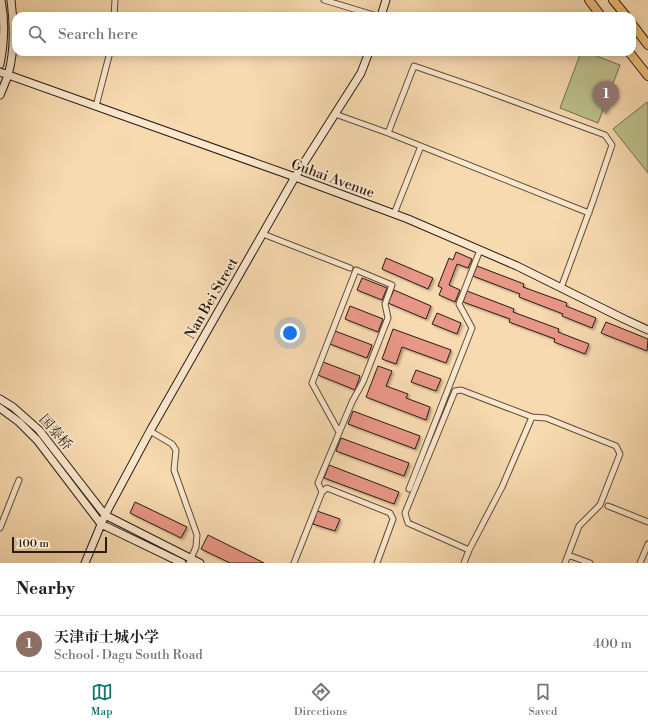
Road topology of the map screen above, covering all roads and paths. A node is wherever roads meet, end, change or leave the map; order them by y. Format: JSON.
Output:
{"nodes":[{"id":1,"x":1,"y":0,"type":"edge"},
{"id":2,"x":11,"y":0,"type":"edge"},
{"id":3,"x":114,"y":0,"type":"edge"},
{"id":4,"x":324,"y":0,"type":"edge"},
{"id":5,"x":386,"y":0,"type":"edge"},
{"id":6,"x":589,"y":0,"type":"edge"},
{"id":7,"x":613,"y":0,"type":"edge"},
{"id":8,"x":114,"y":12,"type":"edge"},
{"id":9,"x":364,"y":12,"type":"edge"},
{"id":10,"x":382,"y":12,"type":"edge"},
{"id":11,"x":598,"y":12,"type":"edge"},
{"id":12,"x":623,"y":12,"type":"edge"},
{"id":13,"x":12,"y":17,"type":"edge"},
{"id":14,"x":636,"y":29,"type":"edge"},
{"id":15,"x":12,"y":42,"type":"edge"},
{"id":16,"x":648,"y":45,"type":"edge"},
{"id":17,"x":109,"y":56,"type":"edge"},
{"id":18,"x":368,"y":56,"type":"edge"},
{"id":19,"x":632,"y":56,"type":"edge"},
{"id":20,"x":0,"y":64,"type":"edge"},
{"id":21,"x":0,"y":72,"type":"edge"},
{"id":22,"x":8,"y":75,"type":"junction"},
{"id":23,"x":648,"y":76,"type":"edge"},
{"id":24,"x":0,"y":95,"type":"edge"},
{"id":25,"x":96,"y":106,"type":"junction"},
{"id":26,"x":336,"y":114,"type":"junction"},
{"id":27,"x":388,"y":133,"type":"junction"},
{"id":28,"x":421,"y":146,"type":"junction"},
{"id":29,"x":295,"y":177,"type":"junction"},
{"id":30,"x":589,"y":213,"type":"junction"},
{"id":31,"x":394,"y":214,"type":"junction"},
{"id":32,"x":263,"y":234,"type":"junction"},
{"id":33,"x":480,"y":250,"type":"junction"},
{"id":34,"x":350,"y":268,"type":"dead end"},
{"id":35,"x":561,"y":288,"type":"junction"},
{"id":36,"x":648,"y":330,"type":"edge"},
{"id":37,"x":0,"y":399,"type":"edge"},
{"id":38,"x":0,"y":408,"type":"edge"},
{"id":39,"x":532,"y":417,"type":"junction"},
{"id":40,"x":150,"y":431,"type":"junction"},
{"id":41,"x":339,"y":432,"type":"junction"},
{"id":42,"x":19,"y":480,"type":"dead end"},
{"id":43,"x":409,"y":489,"type":"dead end"},
{"id":44,"x":322,"y":492,"type":"junction"},
{"id":45,"x":608,"y":506,"type":"dead end"},
{"id":46,"x":105,"y":515,"type":"junction"},
{"id":47,"x":648,"y":522,"type":"edge"},
{"id":48,"x":102,"y":524,"type":"junction"},
{"id":49,"x":0,"y":528,"type":"edge"},
{"id":50,"x":648,"y":544,"type":"edge"},
{"id":51,"x":469,"y":550,"type":"junction"},
{"id":52,"x":568,"y":555,"type":"junction"},
{"id":53,"x":190,"y":561,"type":"edge"},
{"id":54,"x":85,"y":563,"type":"edge"},
{"id":55,"x":182,"y":563,"type":"edge"},
{"id":56,"x":200,"y":563,"type":"edge"},
{"id":57,"x":294,"y":563,"type":"edge"},
{"id":58,"x":377,"y":563,"type":"edge"},
{"id":59,"x":464,"y":563,"type":"edge"},
{"id":60,"x":565,"y":563,"type":"edge"},
{"id":61,"x":590,"y":563,"type":"edge"},
{"id":62,"x":640,"y":563,"type":"edge"}],
"edges":[{"from":1,"to":20,"type":"street"},
{"from":2,"to":13,"type":"street"},
{"from":3,"to":8,"type":"street"},
{"from":4,"to":9,"type":"street"},
{"from":5,"to":10,"type":"street"},
{"from":6,"to":11,"type":"main road"},
{"from":7,"to":12,"type":"main road"},
{"from":14,"to":16,"type":"main road"},
{"from":15,"to":22,"type":"street"},
{"from":17,"to":25,"type":"street"},
{"from":18,"to":26,"type":"street","name":"Nan Bei Street"},
{"from":19,"to":23,"type":"main road"},
{"from":21,"to":22,"type":"street","name":"Guhai Avenue"},
{"from":22,"to":24,"type":"street"},
{"from":22,"to":25,"type":"street","name":"Guhai Avenue"},
{"from":25,"to":29,"type":"street","name":"Guhai Avenue"},
{"from":26,"to":27,"type":"street"},
{"from":26,"to":29,"type":"street","name":"Nan Bei Street"},
{"from":27,"to":28,"type":"street"},
{"from":27,"to":30,"type":"street"},
{"from":28,"to":30,"type":"street"},
{"from":28,"to":31,"type":"street"},
{"from":29,"to":31,"type":"street","name":"Guhai Avenue"},
{"from":29,"to":32,"type":"street","name":"Nan Bei Street"},
{"from":30,"to":35,"type":"street"},
{"from":31,"to":33,"type":"street","name":"Guhai Avenue"},
{"from":32,"to":34,"type":"street"},
{"from":32,"to":40,"type":"street","name":"Nan Bei Street"},
{"from":33,"to":35,"type":"street","name":"Guhai Avenue"},
{"from":33,"to":43,"type":"street"},
{"from":35,"to":36,"type":"street","name":"Guhai Avenue"},
{"from":37,"to":46,"type":"street","name":"国泰桥"},
{"from":38,"to":48,"type":"street","name":"国泰桥"},
{"from":39,"to":51,"type":"street"},
{"from":39,"to":51,"type":"street"},
{"from":39,"to":52,"type":"street"},
{"from":40,"to":46,"type":"street","name":"Nan Bei Street"},
{"from":40,"to":53,"type":"street"},
{"from":41,"to":41,"type":"street"},
{"from":41,"to":44,"type":"street"},
{"from":42,"to":49,"type":"street"},
{"from":44,"to":57,"type":"street"},
{"from":44,"to":58,"type":"street"},
{"from":45,"to":47,"type":"street"},
{"from":46,"to":48,"type":"street","name":"Nan Bei Street"},
{"from":46,"to":53,"type":"street"},
{"from":48,"to":54,"type":"street","name":"Nan Bei Street"},
{"from":48,"to":55,"type":"street"},
{"from":50,"to":62,"type":"street"},
{"from":51,"to":59,"type":"street"},
{"from":52,"to":60,"type":"street"},
{"from":52,"to":61,"type":"street"},
{"from":53,"to":56,"type":"street"}]}
